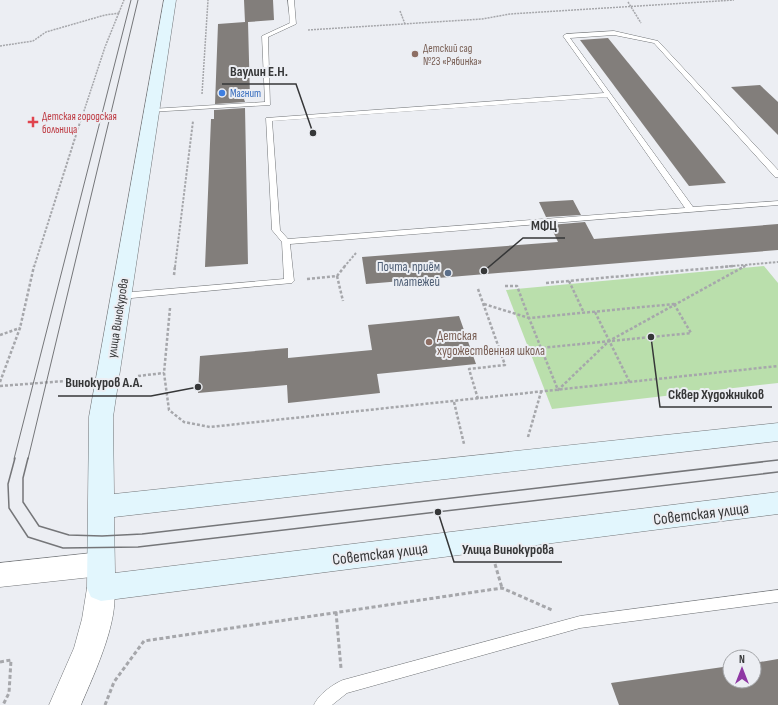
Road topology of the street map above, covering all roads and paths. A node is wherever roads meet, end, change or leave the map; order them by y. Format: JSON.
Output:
{"nodes":[{"id":1,"x":124,"y":0,"type":"edge"},
{"id":2,"x":170,"y":0,"type":"edge"},
{"id":3,"x":208,"y":0,"type":"edge"},
{"id":4,"x":291,"y":0,"type":"edge"},
{"id":5,"x":734,"y":0,"type":"edge"},
{"id":6,"x":400,"y":11,"type":"dead end"},
{"id":7,"x":120,"y":12,"type":"junction"},
{"id":8,"x":293,"y":24,"type":"junction"},
{"id":9,"x":405,"y":24,"type":"junction"},
{"id":10,"x":0,"y":46,"type":"edge"},
{"id":11,"x":609,"y":95,"type":"junction"},
{"id":12,"x":195,"y":109,"type":"junction"},
{"id":13,"x":152,"y":111,"type":"junction"},
{"id":14,"x":778,"y":175,"type":"edge"},
{"id":15,"x":778,"y":203,"type":"edge"},
{"id":16,"x":691,"y":210,"type":"junction"},
{"id":17,"x":286,"y":242,"type":"junction"},
{"id":18,"x":363,"y":252,"type":"dead end"},
{"id":19,"x":778,"y":262,"type":"edge"},
{"id":20,"x":747,"y":265,"type":"junction"},
{"id":21,"x":337,"y":276,"type":"junction"},
{"id":22,"x":289,"y":281,"type":"junction"},
{"id":23,"x":569,"y":281,"type":"junction"},
{"id":24,"x":546,"y":283,"type":"dead end"},
{"id":25,"x":505,"y":286,"type":"dead end"},
{"id":26,"x":478,"y":289,"type":"dead end"},
{"id":27,"x":172,"y":292,"type":"junction"},
{"id":28,"x":121,"y":296,"type":"junction"},
{"id":29,"x":343,"y":301,"type":"dead end"},
{"id":30,"x":484,"y":304,"type":"junction"},
{"id":31,"x":674,"y":304,"type":"junction"},
{"id":32,"x":595,"y":312,"type":"junction"},
{"id":33,"x":584,"y":313,"type":"junction"},
{"id":34,"x":530,"y":318,"type":"junction"},
{"id":35,"x":20,"y":328,"type":"junction"},
{"id":36,"x":0,"y":335,"type":"edge"},
{"id":37,"x":609,"y":341,"type":"junction"},
{"id":38,"x":541,"y":348,"type":"junction"},
{"id":39,"x":501,"y":352,"type":"junction"},
{"id":40,"x":778,"y":366,"type":"edge"},
{"id":41,"x":164,"y":373,"type":"junction"},
{"id":42,"x":138,"y":376,"type":"dead end"},
{"id":43,"x":78,"y":380,"type":"dead end"},
{"id":44,"x":0,"y":382,"type":"edge"},
{"id":45,"x":630,"y":383,"type":"junction"},
{"id":46,"x":0,"y":386,"type":"edge"},
{"id":47,"x":558,"y":390,"type":"junction"},
{"id":48,"x":541,"y":392,"type":"junction"},
{"id":49,"x":478,"y":399,"type":"junction"},
{"id":50,"x":454,"y":402,"type":"junction"},
{"id":51,"x":778,"y":432,"type":"edge"},
{"id":52,"x":527,"y":443,"type":"dead end"},
{"id":53,"x":466,"y":450,"type":"dead end"},
{"id":54,"x":778,"y":503,"type":"edge"},
{"id":55,"x":102,"y":507,"type":"junction"},
{"id":56,"x":494,"y":558,"type":"dead end"},
{"id":57,"x":0,"y":575,"type":"edge"},
{"id":58,"x":101,"y":576,"type":"junction"},
{"id":59,"x":502,"y":588,"type":"junction"},
{"id":60,"x":778,"y":596,"type":"edge"},
{"id":61,"x":336,"y":612,"type":"junction"},
{"id":62,"x":580,"y":622,"type":"junction"},
{"id":63,"x":0,"y":662,"type":"edge"},
{"id":64,"x":343,"y":687,"type":"junction"},
{"id":65,"x":3,"y":705,"type":"edge"},
{"id":66,"x":65,"y":705,"type":"edge"},
{"id":67,"x":105,"y":705,"type":"edge"},
{"id":68,"x":321,"y":705,"type":"edge"}],
"edges":[{"from":1,"to":7,"type":"path"},
{"from":2,"to":13,"type":"main road","name":"улица Винокурова"},
{"from":3,"to":12,"type":"path"},
{"from":4,"to":8,"type":"lane"},
{"from":5,"to":9,"type":"path"},
{"from":6,"to":9,"type":"path"},
{"from":7,"to":10,"type":"path"},
{"from":7,"to":35,"type":"path"},
{"from":8,"to":9,"type":"path"},
{"from":8,"to":12,"type":"lane"},
{"from":11,"to":14,"type":"lane"},
{"from":11,"to":16,"type":"lane"},
{"from":11,"to":17,"type":"lane"},
{"from":12,"to":13,"type":"lane"},
{"from":12,"to":27,"type":"path"},
{"from":13,"to":28,"type":"main road","name":"улица Винокурова"},
{"from":15,"to":16,"type":"lane"},
{"from":16,"to":17,"type":"lane"},
{"from":17,"to":22,"type":"lane"},
{"from":18,"to":21,"type":"path"},
{"from":19,"to":20,"type":"path"},
{"from":20,"to":23,"type":"path"},
{"from":20,"to":31,"type":"path"},
{"from":21,"to":22,"type":"path"},
{"from":21,"to":29,"type":"path"},
{"from":22,"to":27,"type":"lane"},
{"from":23,"to":24,"type":"path"},
{"from":23,"to":33,"type":"path"},
{"from":25,"to":34,"type":"path"},
{"from":26,"to":30,"type":"path"},
{"from":27,"to":28,"type":"lane"},
{"from":27,"to":41,"type":"path"},
{"from":28,"to":55,"type":"main road","name":"улица Винокурова"},
{"from":30,"to":34,"type":"path"},
{"from":30,"to":39,"type":"path"},
{"from":31,"to":32,"type":"path"},
{"from":31,"to":37,"type":"path"},
{"from":31,"to":37,"type":"path"},
{"from":32,"to":33,"type":"path"},
{"from":32,"to":37,"type":"path"},
{"from":33,"to":34,"type":"path"},
{"from":34,"to":38,"type":"path"},
{"from":35,"to":36,"type":"path"},
{"from":35,"to":44,"type":"path"},
{"from":37,"to":38,"type":"path"},
{"from":37,"to":45,"type":"path"},
{"from":37,"to":47,"type":"path"},
{"from":38,"to":39,"type":"path"},
{"from":38,"to":47,"type":"path"},
{"from":39,"to":49,"type":"path"},
{"from":40,"to":45,"type":"path"},
{"from":41,"to":42,"type":"path"},
{"from":41,"to":50,"type":"path"},
{"from":43,"to":46,"type":"path"},
{"from":45,"to":47,"type":"path"},
{"from":47,"to":48,"type":"path"},
{"from":48,"to":49,"type":"path"},
{"from":48,"to":52,"type":"path"},
{"from":49,"to":50,"type":"path"},
{"from":50,"to":53,"type":"path"},
{"from":51,"to":55,"type":"main road"},
{"from":54,"to":58,"type":"main road","name":"Советская улица"},
{"from":55,"to":58,"type":"main road","name":"улица Винокурова"},
{"from":56,"to":59,"type":"path"},
{"from":57,"to":58,"type":"street"},
{"from":58,"to":66,"type":"street","name":"улица Винокурова"},
{"from":59,"to":61,"type":"path"},
{"from":59,"to":62,"type":"path"},
{"from":60,"to":62,"type":"lane"},
{"from":61,"to":64,"type":"path"},
{"from":61,"to":67,"type":"path"},
{"from":62,"to":64,"type":"lane"},
{"from":63,"to":65,"type":"path"},
{"from":64,"to":68,"type":"lane"}]}
